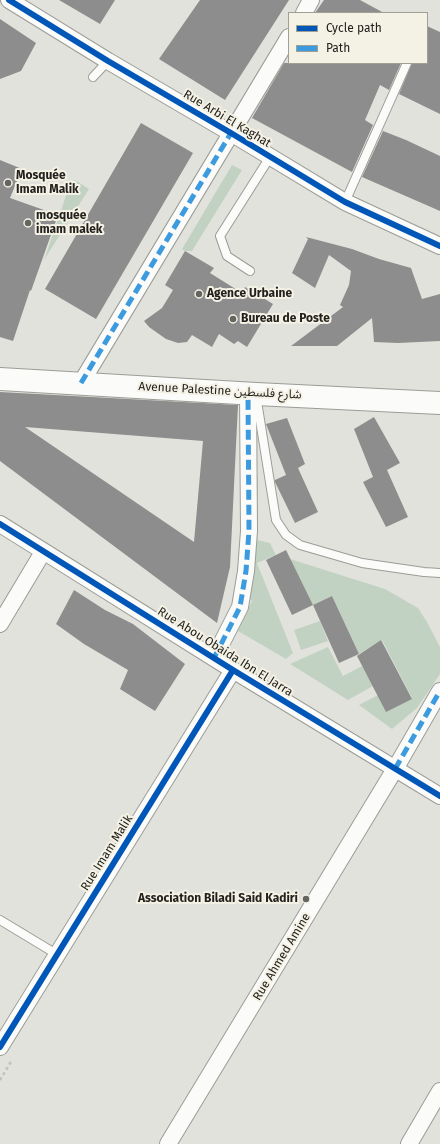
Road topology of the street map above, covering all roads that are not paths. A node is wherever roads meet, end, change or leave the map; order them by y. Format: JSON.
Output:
{"nodes":[{"id":1,"x":10,"y":0,"type":"edge"},
{"id":2,"x":311,"y":0,"type":"edge"},
{"id":3,"x":305,"y":12,"type":"edge"},
{"id":4,"x":288,"y":39,"type":"edge"},
{"id":5,"x":108,"y":61,"type":"junction"},
{"id":6,"x":407,"y":64,"type":"edge"},
{"id":7,"x":93,"y":77,"type":"dead end"},
{"id":8,"x":231,"y":133,"type":"junction"},
{"id":9,"x":270,"y":157,"type":"junction"},
{"id":10,"x":344,"y":202,"type":"junction"},
{"id":11,"x":440,"y":246,"type":"edge"},
{"id":12,"x":250,"y":271,"type":"dead end"},
{"id":13,"x":0,"y":379,"type":"edge"},
{"id":14,"x":80,"y":383,"type":"junction"},
{"id":15,"x":252,"y":394,"type":"junction"},
{"id":16,"x":440,"y":403,"type":"edge"},
{"id":17,"x":0,"y":524,"type":"edge"},
{"id":18,"x":44,"y":552,"type":"junction"},
{"id":19,"x":440,"y":573,"type":"edge"},
{"id":20,"x":0,"y":624,"type":"edge"},
{"id":21,"x":214,"y":658,"type":"junction"},
{"id":22,"x":233,"y":670,"type":"junction"},
{"id":23,"x":440,"y":691,"type":"edge"},
{"id":24,"x":395,"y":769,"type":"junction"},
{"id":25,"x":440,"y":796,"type":"edge"},
{"id":26,"x":0,"y":920,"type":"edge"},
{"id":27,"x":58,"y":955,"type":"junction"},
{"id":28,"x":0,"y":1047,"type":"edge"},
{"id":29,"x":440,"y":1091,"type":"edge"},
{"id":30,"x":168,"y":1144,"type":"edge"},
{"id":31,"x":408,"y":1144,"type":"edge"}],
"edges":[{"from":1,"to":5,"type":"street","name":"Rue Arbi El Kaghat"},
{"from":2,"to":3,"type":"street"},
{"from":4,"to":8,"type":"street"},
{"from":5,"to":7,"type":"lane"},
{"from":5,"to":8,"type":"street","name":"Rue Arbi El Kaghat"},
{"from":6,"to":10,"type":"lane"},
{"from":8,"to":9,"type":"street","name":"Rue Arbi El Kaghat"},
{"from":8,"to":14,"type":"street"},
{"from":9,"to":10,"type":"street","name":"Rue Arbi El Kaghat"},
{"from":9,"to":12,"type":"lane"},
{"from":10,"to":11,"type":"street","name":"Rue Arbi El Kaghat"},
{"from":13,"to":14,"type":"street","name":"Avenue Palestine شارع فلسطين"},
{"from":14,"to":15,"type":"street","name":"Avenue Palestine شارع فلسطين"},
{"from":15,"to":16,"type":"street","name":"Avenue Palestine شارع فلسطين"},
{"from":15,"to":19,"type":"lane"},
{"from":15,"to":21,"type":"street"},
{"from":17,"to":18,"type":"street","name":"Rue Abou Obaida Ibn El Jarra"},
{"from":18,"to":20,"type":"street"},
{"from":18,"to":21,"type":"street","name":"Rue Abou Obaida Ibn El Jarra"},
{"from":21,"to":22,"type":"street","name":"Rue Abou Obaida Ibn El Jarra"},
{"from":22,"to":24,"type":"street","name":"Rue Abou Obaida Ibn El Jarra"},
{"from":22,"to":27,"type":"street","name":"Rue Imam Malik"},
{"from":23,"to":24,"type":"street","name":"Rue Ahmed Amine"},
{"from":24,"to":25,"type":"street","name":"Rue Abou Obaida Ibn El Jarra"},
{"from":24,"to":30,"type":"street","name":"Rue Ahmed Amine"},
{"from":26,"to":27,"type":"lane"},
{"from":27,"to":28,"type":"street","name":"Rue Imam Malik"},
{"from":29,"to":31,"type":"street"}]}
